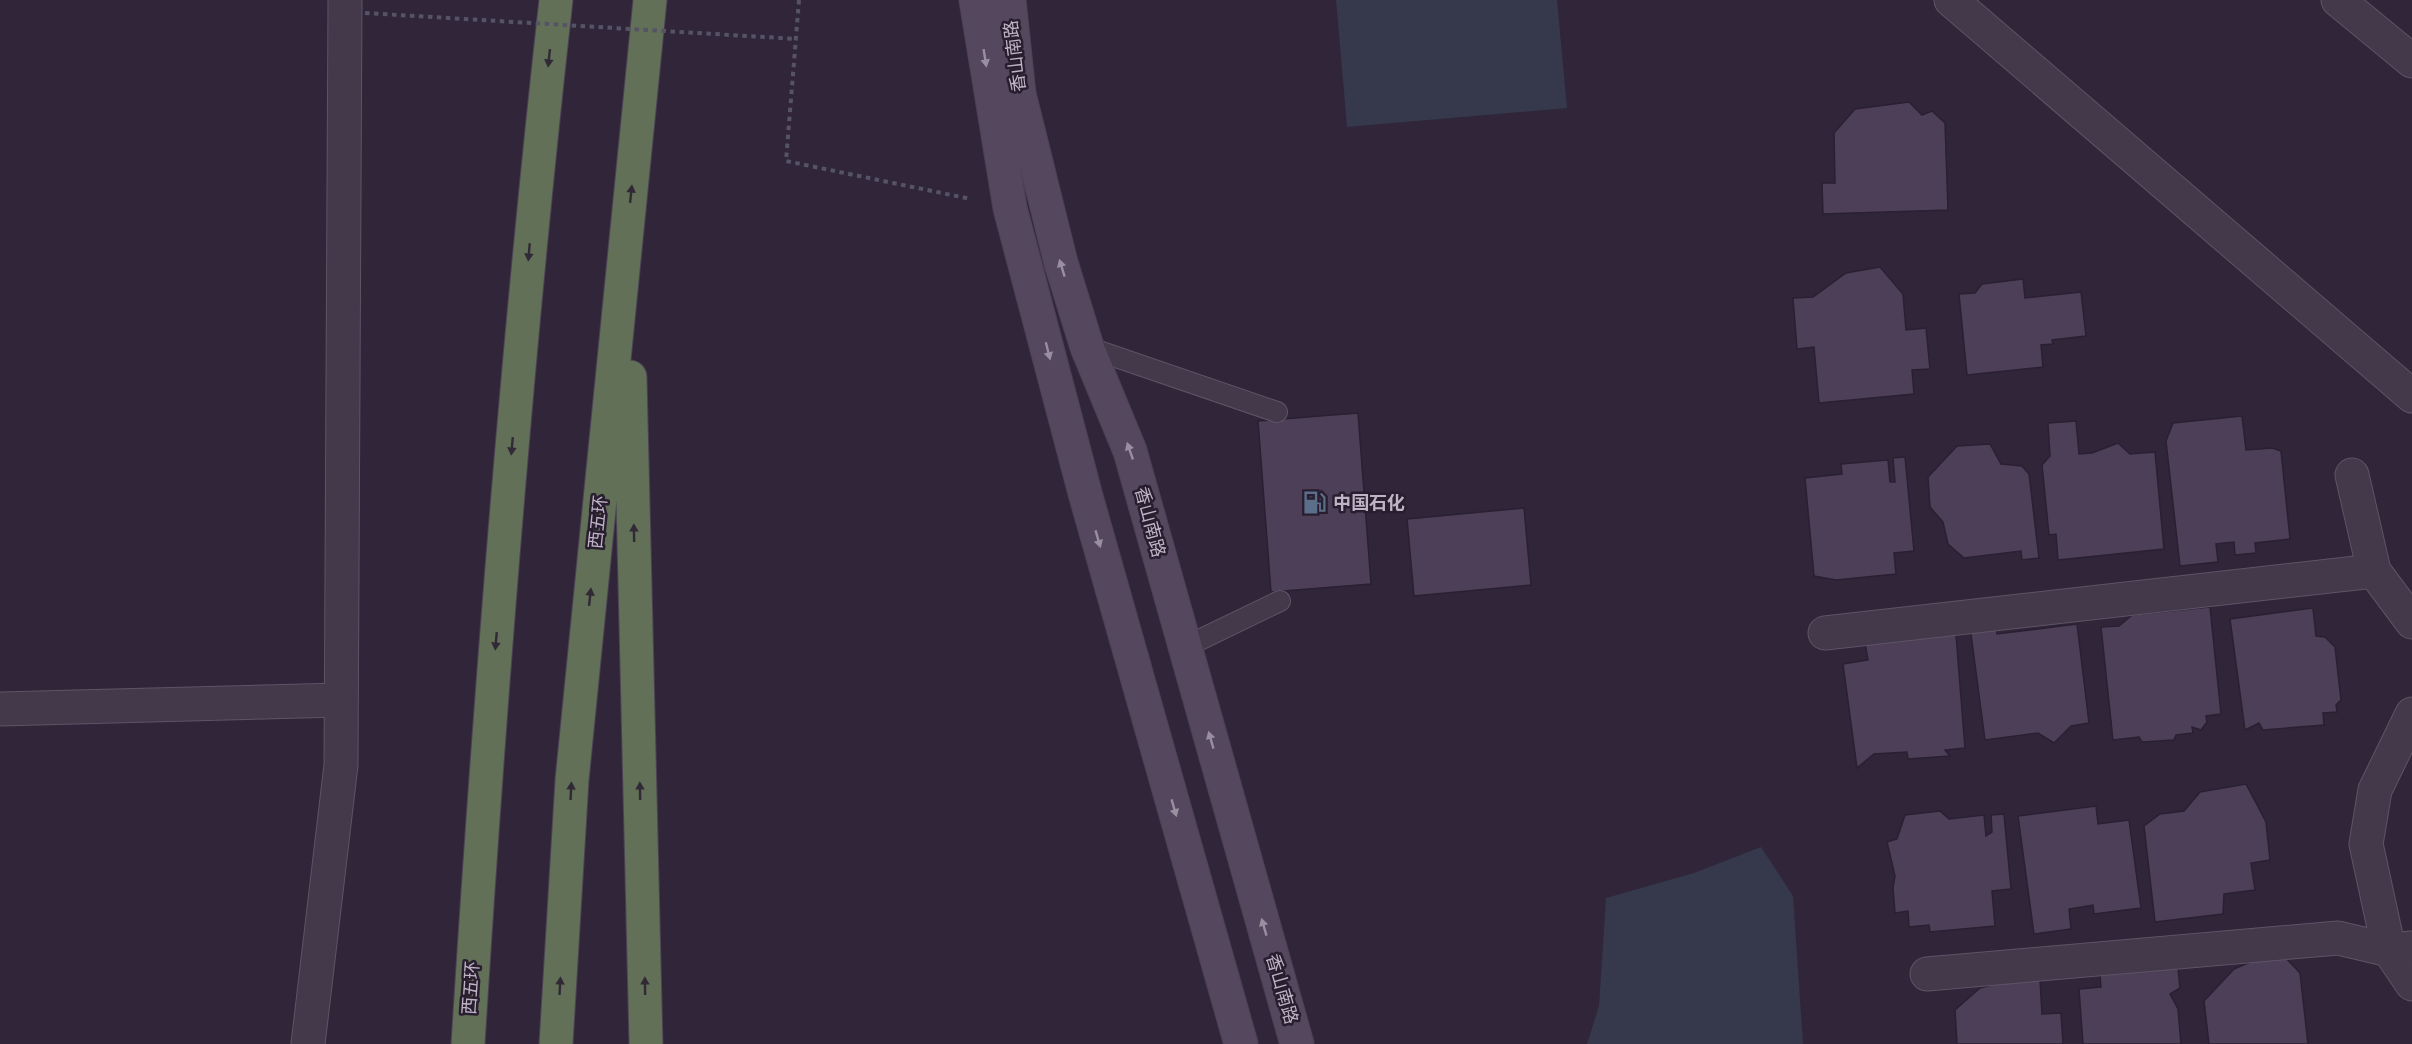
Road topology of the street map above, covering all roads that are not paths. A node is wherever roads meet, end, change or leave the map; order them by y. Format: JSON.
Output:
{"nodes":[{"id":1,"x":556,"y":0,"type":"edge"},
{"id":2,"x":650,"y":0,"type":"edge"},
{"id":3,"x":976,"y":0,"type":"edge"},
{"id":4,"x":1009,"y":0,"type":"edge"},
{"id":5,"x":1951,"y":0,"type":"edge"},
{"id":6,"x":2338,"y":0,"type":"edge"},
{"id":7,"x":355,"y":6,"type":"edge"},
{"id":8,"x":2412,"y":61,"type":"edge"},
{"id":9,"x":627,"y":235,"type":"junction"},
{"id":10,"x":1087,"y":347,"type":"junction"},
{"id":11,"x":2412,"y":396,"type":"edge"},
{"id":12,"x":1277,"y":412,"type":"dead end"},
{"id":13,"x":2352,"y":475,"type":"dead end"},
{"id":14,"x":2374,"y":571,"type":"junction"},
{"id":15,"x":1280,"y":601,"type":"dead end"},
{"id":16,"x":2412,"y":622,"type":"edge"},
{"id":17,"x":1825,"y":633,"type":"dead end"},
{"id":18,"x":1185,"y":647,"type":"junction"},
{"id":19,"x":341,"y":700,"type":"junction"},
{"id":20,"x":0,"y":709,"type":"edge"},
{"id":21,"x":2412,"y":714,"type":"edge"},
{"id":22,"x":2400,"y":949,"type":"edge"},
{"id":23,"x":1927,"y":974,"type":"dead end"},
{"id":24,"x":2412,"y":984,"type":"edge"},
{"id":25,"x":308,"y":1044,"type":"edge"},
{"id":26,"x":468,"y":1044,"type":"edge"},
{"id":27,"x":556,"y":1044,"type":"edge"},
{"id":28,"x":646,"y":1044,"type":"edge"},
{"id":29,"x":1241,"y":1044,"type":"edge"},
{"id":30,"x":1298,"y":1044,"type":"edge"}],
"edges":[{"from":1,"to":26,"type":"highway","name":"西五环","one_way":true},
{"from":9,"to":2,"type":"highway","name":"西五环","one_way":true},
{"from":3,"to":29,"type":"main road","name":"香山南路","one_way":true},
{"from":10,"to":4,"type":"main road","name":"香山南路","one_way":true},
{"from":5,"to":11,"type":"street"},
{"from":6,"to":8,"type":"street"},
{"from":7,"to":19,"type":"street"},
{"from":27,"to":9,"type":"highway","name":"西五环","one_way":true},
{"from":28,"to":9,"type":"highway","one_way":true},
{"from":10,"to":12,"type":"lane"},
{"from":18,"to":10,"type":"main road","name":"香山南路","one_way":true},
{"from":13,"to":14,"type":"street"},
{"from":14,"to":16,"type":"street"},
{"from":14,"to":17,"type":"street"},
{"from":15,"to":18,"type":"lane"},
{"from":30,"to":18,"type":"main road","name":"香山南路","one_way":true},
{"from":19,"to":20,"type":"street"},
{"from":19,"to":25,"type":"street"},
{"from":21,"to":22,"type":"street"},
{"from":22,"to":23,"type":"street"},
{"from":22,"to":24,"type":"street"}]}
